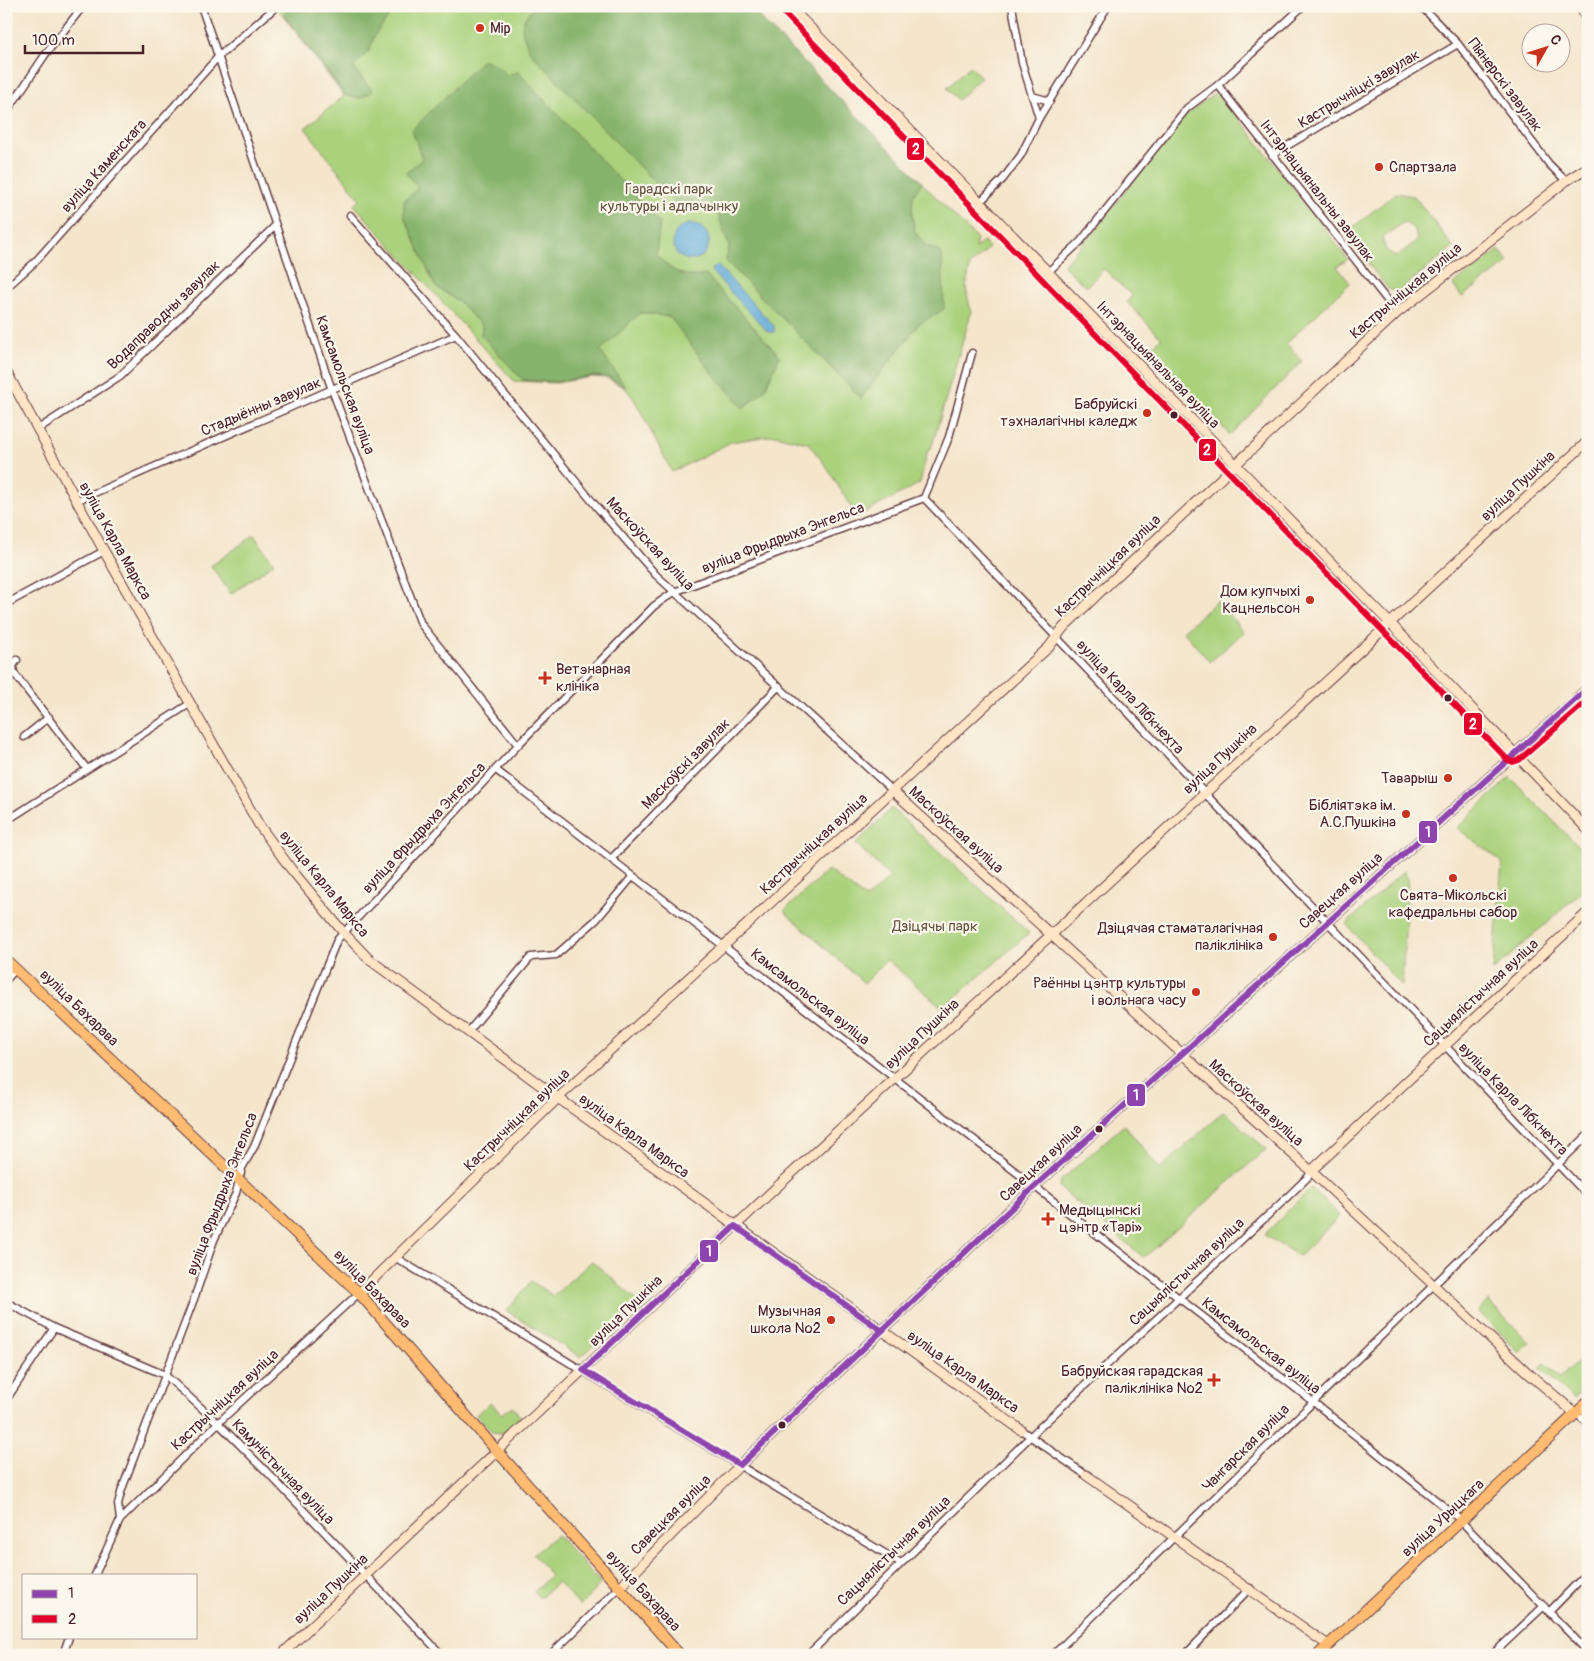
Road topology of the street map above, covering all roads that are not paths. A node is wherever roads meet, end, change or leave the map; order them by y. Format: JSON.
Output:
{"nodes":[{"id":1,"x":83,"y":6,"type":"edge"},
{"id":2,"x":201,"y":6,"type":"edge"},
{"id":3,"x":277,"y":6,"type":"edge"},
{"id":4,"x":789,"y":6,"type":"edge"},
{"id":5,"x":1012,"y":6,"type":"edge"},
{"id":6,"x":1108,"y":6,"type":"edge"},
{"id":7,"x":1303,"y":6,"type":"edge"},
{"id":8,"x":1421,"y":6,"type":"edge"},
{"id":9,"x":1581,"y":6,"type":"edge"},
{"id":10,"x":1588,"y":25,"type":"edge"},
{"id":11,"x":1458,"y":44,"type":"junction"},
{"id":12,"x":218,"y":58,"type":"junction"},
{"id":13,"x":1218,"y":85,"type":"junction"},
{"id":14,"x":1032,"y":96,"type":"junction"},
{"id":15,"x":1050,"y":101,"type":"junction"},
{"id":16,"x":6,"y":114,"type":"edge"},
{"id":17,"x":1039,"y":118,"type":"junction"},
{"id":18,"x":1272,"y":155,"type":"junction"},
{"id":19,"x":1588,"y":168,"type":"edge"},
{"id":20,"x":1566,"y":181,"type":"junction"},
{"id":21,"x":980,"y":202,"type":"junction"},
{"id":22,"x":350,"y":215,"type":"dead end"},
{"id":23,"x":275,"y":226,"type":"junction"},
{"id":24,"x":1048,"y":272,"type":"junction"},
{"id":25,"x":6,"y":288,"type":"edge"},
{"id":26,"x":1396,"y":313,"type":"junction"},
{"id":27,"x":456,"y":335,"type":"junction"},
{"id":28,"x":972,"y":353,"type":"dead end"},
{"id":29,"x":6,"y":370,"type":"edge"},
{"id":30,"x":332,"y":390,"type":"junction"},
{"id":31,"x":38,"y":429,"type":"junction"},
{"id":32,"x":1588,"y":441,"type":"edge"},
{"id":33,"x":1235,"y":464,"type":"junction"},
{"id":34,"x":924,"y":498,"type":"junction"},
{"id":35,"x":76,"y":501,"type":"junction"},
{"id":36,"x":104,"y":551,"type":"junction"},
{"id":37,"x":674,"y":592,"type":"junction"},
{"id":38,"x":6,"y":604,"type":"edge"},
{"id":39,"x":1390,"y":622,"type":"junction"},
{"id":40,"x":1056,"y":638,"type":"junction"},
{"id":41,"x":17,"y":660,"type":"dead end"},
{"id":42,"x":14,"y":673,"type":"junction"},
{"id":43,"x":6,"y":679,"type":"edge"},
{"id":44,"x":780,"y":686,"type":"junction"},
{"id":45,"x":1588,"y":688,"type":"edge"},
{"id":46,"x":191,"y":703,"type":"junction"},
{"id":47,"x":48,"y":717,"type":"junction"},
{"id":48,"x":24,"y":737,"type":"dead end"},
{"id":49,"x":518,"y":745,"type":"junction"},
{"id":50,"x":1514,"y":752,"type":"junction"},
{"id":51,"x":87,"y":769,"type":"junction"},
{"id":52,"x":496,"y":770,"type":"junction"},
{"id":53,"x":892,"y":790,"type":"junction"},
{"id":54,"x":1204,"y":793,"type":"junction"},
{"id":55,"x":6,"y":821,"type":"edge"},
{"id":56,"x":1588,"y":830,"type":"edge"},
{"id":57,"x":611,"y":858,"type":"junction"},
{"id":58,"x":633,"y":876,"type":"junction"},
{"id":59,"x":1588,"y":912,"type":"edge"},
{"id":60,"x":1326,"y":922,"type":"junction"},
{"id":61,"x":343,"y":932,"type":"junction"},
{"id":62,"x":1050,"y":935,"type":"junction"},
{"id":63,"x":724,"y":946,"type":"junction"},
{"id":64,"x":6,"y":960,"type":"edge"},
{"id":65,"x":16,"y":969,"type":"junction"},
{"id":66,"x":6,"y":980,"type":"edge"},
{"id":67,"x":468,"y":1031,"type":"junction"},
{"id":68,"x":1445,"y":1046,"type":"junction"},
{"id":69,"x":1180,"y":1054,"type":"junction"},
{"id":70,"x":894,"y":1078,"type":"junction"},
{"id":71,"x":558,"y":1098,"type":"junction"},
{"id":72,"x":1588,"y":1135,"type":"edge"},
{"id":73,"x":1557,"y":1164,"type":"junction"},
{"id":74,"x":1311,"y":1171,"type":"junction"},
{"id":75,"x":240,"y":1182,"type":"junction"},
{"id":76,"x":1034,"y":1187,"type":"junction"},
{"id":77,"x":1588,"y":1196,"type":"edge"},
{"id":78,"x":735,"y":1226,"type":"junction"},
{"id":79,"x":396,"y":1258,"type":"junction"},
{"id":80,"x":1433,"y":1285,"type":"junction"},
{"id":81,"x":359,"y":1293,"type":"junction"},
{"id":82,"x":1179,"y":1298,"type":"junction"},
{"id":83,"x":6,"y":1302,"type":"edge"},
{"id":84,"x":54,"y":1328,"type":"junction"},
{"id":85,"x":881,"y":1330,"type":"junction"},
{"id":86,"x":584,"y":1370,"type":"junction"},
{"id":87,"x":165,"y":1376,"type":"junction"},
{"id":88,"x":6,"y":1400,"type":"edge"},
{"id":89,"x":1312,"y":1401,"type":"junction"},
{"id":90,"x":1588,"y":1402,"type":"edge"},
{"id":91,"x":1576,"y":1414,"type":"junction"},
{"id":92,"x":218,"y":1423,"type":"junction"},
{"id":93,"x":1588,"y":1423,"type":"edge"},
{"id":94,"x":1021,"y":1430,"type":"joint"},
{"id":95,"x":1031,"y":1437,"type":"junction"},
{"id":96,"x":497,"y":1451,"type":"junction"},
{"id":97,"x":740,"y":1465,"type":"junction"},
{"id":98,"x":1086,"y":1475,"type":"joint"},
{"id":99,"x":120,"y":1520,"type":"junction"},
{"id":100,"x":1461,"y":1521,"type":"junction"},
{"id":101,"x":1174,"y":1536,"type":"junction"},
{"id":102,"x":901,"y":1563,"type":"junction"},
{"id":103,"x":1588,"y":1572,"type":"edge"},
{"id":104,"x":95,"y":1574,"type":"edge"},
{"id":105,"x":366,"y":1575,"type":"junction"},
{"id":106,"x":620,"y":1587,"type":"junction"},
{"id":107,"x":1250,"y":1588,"type":"junction"},
{"id":108,"x":1544,"y":1606,"type":"junction"},
{"id":109,"x":1549,"y":1612,"type":"junction"},
{"id":110,"x":70,"y":1638,"type":"edge"},
{"id":111,"x":1328,"y":1645,"type":"junction"},
{"id":112,"x":1588,"y":1652,"type":"edge"},
{"id":113,"x":63,"y":1655,"type":"edge"},
{"id":114,"x":281,"y":1655,"type":"edge"},
{"id":115,"x":442,"y":1655,"type":"edge"},
{"id":116,"x":550,"y":1655,"type":"edge"},
{"id":117,"x":680,"y":1655,"type":"edge"},
{"id":118,"x":808,"y":1655,"type":"edge"},
{"id":119,"x":1053,"y":1655,"type":"edge"},
{"id":120,"x":1185,"y":1655,"type":"edge"},
{"id":121,"x":1318,"y":1655,"type":"edge"},
{"id":122,"x":1492,"y":1655,"type":"edge"}],
"edges":[{"from":1,"to":16,"type":"street"},
{"from":2,"to":12,"type":"street","name":"Камсамольская вуліца"},
{"from":3,"to":12,"type":"street","name":"вуліца Каменскага"},
{"from":4,"to":21,"type":"main road","name":"Інтэрнацыянальная вуліца"},
{"from":5,"to":14,"type":"street"},
{"from":6,"to":15,"type":"street"},
{"from":7,"to":13,"type":"street"},
{"from":8,"to":11,"type":"street","name":"Піянерскі завулак"},
{"from":9,"to":10,"type":"main road"},
{"from":11,"to":18,"type":"street","name":"Кастрычніцкі завулак"},
{"from":11,"to":20,"type":"street","name":"Піянерскі завулак"},
{"from":12,"to":23,"type":"street","name":"Камсамольская вуліца"},
{"from":12,"to":25,"type":"street","name":"вуліца Каменскага"},
{"from":13,"to":18,"type":"street","name":"Інтэрнацыянальны завулак"},
{"from":13,"to":24,"type":"street"},
{"from":14,"to":15,"type":"street"},
{"from":14,"to":17,"type":"street"},
{"from":15,"to":17,"type":"street"},
{"from":17,"to":21,"type":"street"},
{"from":18,"to":26,"type":"street","name":"Інтэрнацыянальны завулак"},
{"from":19,"to":20,"type":"main road","name":"Кастрычніцкая вуліца"},
{"from":20,"to":26,"type":"main road","name":"Кастрычніцкая вуліца"},
{"from":21,"to":24,"type":"main road","name":"Інтэрнацыянальная вуліца"},
{"from":22,"to":27,"type":"street","name":"Маскоўская вуліца"},
{"from":23,"to":30,"type":"street","name":"Камсамольская вуліца"},
{"from":23,"to":31,"type":"street","name":"Водаправодны завулак"},
{"from":24,"to":33,"type":"main road","name":"Інтэрнацыянальная вуліца"},
{"from":26,"to":33,"type":"main road","name":"Кастрычніцкая вуліца"},
{"from":27,"to":30,"type":"street","name":"Стадыённы завулак"},
{"from":27,"to":37,"type":"street","name":"Маскоўская вуліца"},
{"from":28,"to":34,"type":"street"},
{"from":29,"to":31,"type":"main road","name":"вуліца Карла Маркса"},
{"from":30,"to":35,"type":"street","name":"Стадыённы завулак"},
{"from":30,"to":49,"type":"street","name":"Камсамольская вуліца"},
{"from":31,"to":35,"type":"main road","name":"вуліца Карла Маркса"},
{"from":32,"to":39,"type":"main road","name":"вуліца Пушкіна"},
{"from":33,"to":39,"type":"main road","name":"Інтэрнацыянальная вуліца"},
{"from":33,"to":40,"type":"main road","name":"Кастрычніцкая вуліца"},
{"from":34,"to":37,"type":"street","name":"вуліца Фрыдрыха Энгельса"},
{"from":34,"to":40,"type":"street","name":"вуліца Карла Лібкнехта"},
{"from":35,"to":36,"type":"main road","name":"вуліца Карла Маркса"},
{"from":36,"to":38,"type":"street"},
{"from":36,"to":46,"type":"main road","name":"вуліца Карла Маркса"},
{"from":37,"to":44,"type":"street","name":"Маскоўская вуліца"},
{"from":37,"to":49,"type":"street","name":"вуліца Фрыдрыха Энгельса"},
{"from":39,"to":50,"type":"main road","name":"Інтэрнацыянальная вуліца"},
{"from":39,"to":54,"type":"main road","name":"вуліца Пушкіна"},
{"from":40,"to":53,"type":"main road","name":"Кастрычніцкая вуліца"},
{"from":40,"to":54,"type":"street","name":"вуліца Карла Лібкнехта"},
{"from":41,"to":42,"type":"street"},
{"from":42,"to":43,"type":"street"},
{"from":42,"to":47,"type":"street"},
{"from":44,"to":53,"type":"street","name":"Маскоўская вуліца"},
{"from":44,"to":57,"type":"street","name":"Маскоўскі завулак"},
{"from":45,"to":50,"type":"main road","name":"Савецкая вуліца"},
{"from":46,"to":51,"type":"street"},
{"from":46,"to":61,"type":"main road","name":"вуліца Карла Маркса"},
{"from":47,"to":48,"type":"street"},
{"from":47,"to":51,"type":"street"},
{"from":49,"to":52,"type":"street","name":"вуліца Фрыдрыха Энгельса"},
{"from":50,"to":56,"type":"main road","name":"Інтэрнацыянальная вуліца"},
{"from":50,"to":60,"type":"main road","name":"Савецкая вуліца"},
{"from":51,"to":55,"type":"street"},
{"from":52,"to":57,"type":"street","name":"Камсамольская вуліца"},
{"from":52,"to":61,"type":"street","name":"вуліца Фрыдрыха Энгельса"},
{"from":53,"to":62,"type":"main road","name":"Маскоўская вуліца"},
{"from":53,"to":63,"type":"main road","name":"Кастрычніцкая вуліца"},
{"from":54,"to":60,"type":"street","name":"вуліца Карла Лібкнехта"},
{"from":54,"to":62,"type":"main road","name":"вуліца Пушкіна"},
{"from":57,"to":58,"type":"street","name":"Камсамольская вуліца"},
{"from":58,"to":63,"type":"street","name":"Камсамольская вуліца"},
{"from":58,"to":67,"type":"street"},
{"from":59,"to":68,"type":"main road","name":"Сацыялістычная вуліца"},
{"from":60,"to":68,"type":"street","name":"вуліца Карла Лібкнехта"},
{"from":60,"to":69,"type":"main road","name":"Савецкая вуліца"},
{"from":61,"to":67,"type":"main road","name":"вуліца Карла Маркса"},
{"from":61,"to":75,"type":"street","name":"вуліца Фрыдрыха Энгельса"},
{"from":62,"to":69,"type":"main road","name":"Маскоўская вуліца"},
{"from":62,"to":70,"type":"main road","name":"вуліца Пушкіна"},
{"from":63,"to":70,"type":"street","name":"Камсамольская вуліца"},
{"from":63,"to":71,"type":"main road","name":"Кастрычніцкая вуліца"},
{"from":64,"to":65,"type":"main road","name":"вуліца Бахарава"},
{"from":65,"to":66,"type":"street","name":"вуліца Бахарава"},
{"from":65,"to":75,"type":"main road","name":"вуліца Бахарава"},
{"from":67,"to":71,"type":"main road","name":"вуліца Карла Маркса"},
{"from":68,"to":73,"type":"street","name":"вуліца Карла Лібкнехта"},
{"from":68,"to":74,"type":"main road","name":"Сацыялістычная вуліца"},
{"from":69,"to":74,"type":"main road","name":"Маскоўская вуліца"},
{"from":69,"to":76,"type":"main road","name":"Савецкая вуліца"},
{"from":70,"to":76,"type":"street","name":"Камсамольская вуліца"},
{"from":70,"to":78,"type":"main road","name":"вуліца Пушкіна"},
{"from":71,"to":78,"type":"main road","name":"вуліца Карла Маркса"},
{"from":71,"to":79,"type":"main road","name":"Кастрычніцкая вуліца"},
{"from":72,"to":73,"type":"street","name":"Чангарская вуліца"},
{"from":73,"to":77,"type":"street","name":"вуліца Карла Лібкнехта"},
{"from":73,"to":80,"type":"street","name":"Чангарская вуліца"},
{"from":74,"to":80,"type":"main road","name":"Маскоўская вуліца"},
{"from":74,"to":82,"type":"street","name":"Сацыялістычная вуліца"},
{"from":75,"to":81,"type":"main road","name":"вуліца Бахарава"},
{"from":75,"to":87,"type":"street","name":"вуліца Фрыдрыха Энгельса"},
{"from":76,"to":82,"type":"street","name":"Камсамольская вуліца"},
{"from":76,"to":85,"type":"main road","name":"Савецкая вуліца"},
{"from":78,"to":85,"type":"main road","name":"вуліца Карла Маркса"},
{"from":78,"to":86,"type":"main road","name":"вуліца Пушкіна"},
{"from":79,"to":81,"type":"main road","name":"Кастрычніцкая вуліца"},
{"from":79,"to":86,"type":"street"},
{"from":80,"to":89,"type":"street","name":"Чангарская вуліца"},
{"from":80,"to":91,"type":"main road","name":"Маскоўская вуліца"},
{"from":81,"to":92,"type":"street","name":"Кастрычніцкая вуліца"},
{"from":81,"to":96,"type":"main road","name":"вуліца Бахарава"},
{"from":82,"to":89,"type":"street","name":"Камсамольская вуліца"},
{"from":82,"to":95,"type":"street","name":"Сацыялістычная вуліца"},
{"from":83,"to":84,"type":"street","name":"Камуністычная вуліца"},
{"from":84,"to":87,"type":"street","name":"Камуністычная вуліца"},
{"from":84,"to":88,"type":"street"},
{"from":85,"to":94,"type":"main road","name":"вуліца Карла Маркса"},
{"from":85,"to":97,"type":"main road","name":"Савецкая вуліца"},
{"from":86,"to":96,"type":"main road","name":"вуліца Пушкіна"},
{"from":86,"to":97,"type":"street"},
{"from":87,"to":92,"type":"street","name":"Камуністычная вуліца"},
{"from":87,"to":99,"type":"street","name":"вуліца Фрыдрыха Энгельса"},
{"from":89,"to":100,"type":"street","name":"Камсамольская вуліца"},
{"from":89,"to":101,"type":"street","name":"Чангарская вуліца"},
{"from":90,"to":91,"type":"main road","name":"вуліца Урыцкага"},
{"from":91,"to":93,"type":"street","name":"Маскоўская вуліца"},
{"from":91,"to":100,"type":"main road","name":"вуліца Урыцкага"},
{"from":92,"to":99,"type":"street","name":"Кастрычніцкая вуліца"},
{"from":92,"to":105,"type":"street","name":"Камуністычная вуліца"},
{"from":94,"to":95,"type":"street","name":"вуліца Карла Маркса"},
{"from":95,"to":98,"type":"street","name":"вуліца Карла Маркса"},
{"from":95,"to":102,"type":"street","name":"Сацыялістычная вуліца"},
{"from":96,"to":105,"type":"main road","name":"вуліца Пушкіна"},
{"from":96,"to":106,"type":"main road","name":"вуліца Бахарава"},
{"from":97,"to":102,"type":"street"},
{"from":97,"to":106,"type":"main road","name":"Савецкая вуліца"},
{"from":98,"to":101,"type":"main road","name":"вуліца Карла Маркса"},
{"from":99,"to":104,"type":"street","name":"Кастрычніцкая вуліца"},
{"from":100,"to":108,"type":"street","name":"Камсамольская вуліца"},
{"from":100,"to":111,"type":"main road","name":"вуліца Урыцкага"},
{"from":101,"to":107,"type":"main road","name":"вуліца Карла Маркса"},
{"from":101,"to":119,"type":"street","name":"Чангарская вуліца"},
{"from":102,"to":118,"type":"street","name":"Сацыялістычная вуліца"},
{"from":103,"to":109,"type":"street"},
{"from":105,"to":114,"type":"main road","name":"вуліца Пушкіна"},
{"from":105,"to":115,"type":"street","name":"Камуністычная вуліца"},
{"from":106,"to":116,"type":"street","name":"Савецкая вуліца"},
{"from":106,"to":117,"type":"main road","name":"вуліца Бахарава"},
{"from":107,"to":111,"type":"main road","name":"вуліца Карла Маркса"},
{"from":107,"to":120,"type":"street"},
{"from":108,"to":109,"type":"street","name":"Камсамольская вуліца"},
{"from":108,"to":122,"type":"street"},
{"from":109,"to":112,"type":"street","name":"Камсамольская вуліца"},
{"from":110,"to":113,"type":"street"},
{"from":111,"to":121,"type":"main road","name":"вуліца Урыцкага"}]}
